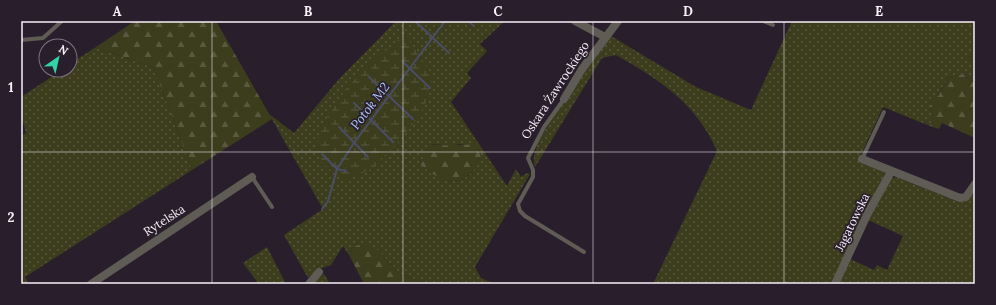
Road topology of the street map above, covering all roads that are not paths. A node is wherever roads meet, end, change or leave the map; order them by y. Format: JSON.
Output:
{"nodes":[{"id":1,"x":62,"y":21,"type":"edge"},
{"id":2,"x":575,"y":21,"type":"edge"},
{"id":3,"x":618,"y":21,"type":"edge"},
{"id":4,"x":763,"y":21,"type":"edge"},
{"id":5,"x":773,"y":25,"type":"dead end"},
{"id":6,"x":605,"y":37,"type":"junction"},
{"id":7,"x":21,"y":40,"type":"edge"},
{"id":8,"x":564,"y":99,"type":"joint"},
{"id":9,"x":884,"y":112,"type":"dead end"},
{"id":10,"x":862,"y":159,"type":"joint"},
{"id":11,"x":892,"y":172,"type":"junction"},
{"id":12,"x":252,"y":177,"type":"joint"},
{"id":13,"x":975,"y":184,"type":"edge"},
{"id":14,"x":272,"y":208,"type":"dead end"},
{"id":15,"x":584,"y":252,"type":"dead end"},
{"id":16,"x":319,"y":272,"type":"dead end"},
{"id":17,"x":91,"y":284,"type":"edge"},
{"id":18,"x":309,"y":284,"type":"edge"},
{"id":19,"x":835,"y":284,"type":"edge"}],
"edges":[{"from":1,"to":7,"type":"lane"},
{"from":2,"to":6,"type":"street"},
{"from":3,"to":6,"type":"street","name":"Oskara Żawrockiego"},
{"from":4,"to":5,"type":"lane"},
{"from":6,"to":8,"type":"street","name":"Oskara Żawrockiego"},
{"from":8,"to":15,"type":"lane","name":"Oskara Żawrockiego"},
{"from":9,"to":10,"type":"lane"},
{"from":10,"to":11,"type":"street"},
{"from":11,"to":13,"type":"street"},
{"from":11,"to":19,"type":"street","name":"Jagatowska"},
{"from":12,"to":14,"type":"lane"},
{"from":12,"to":17,"type":"street","name":"Rytelska"},
{"from":16,"to":18,"type":"street"}]}
